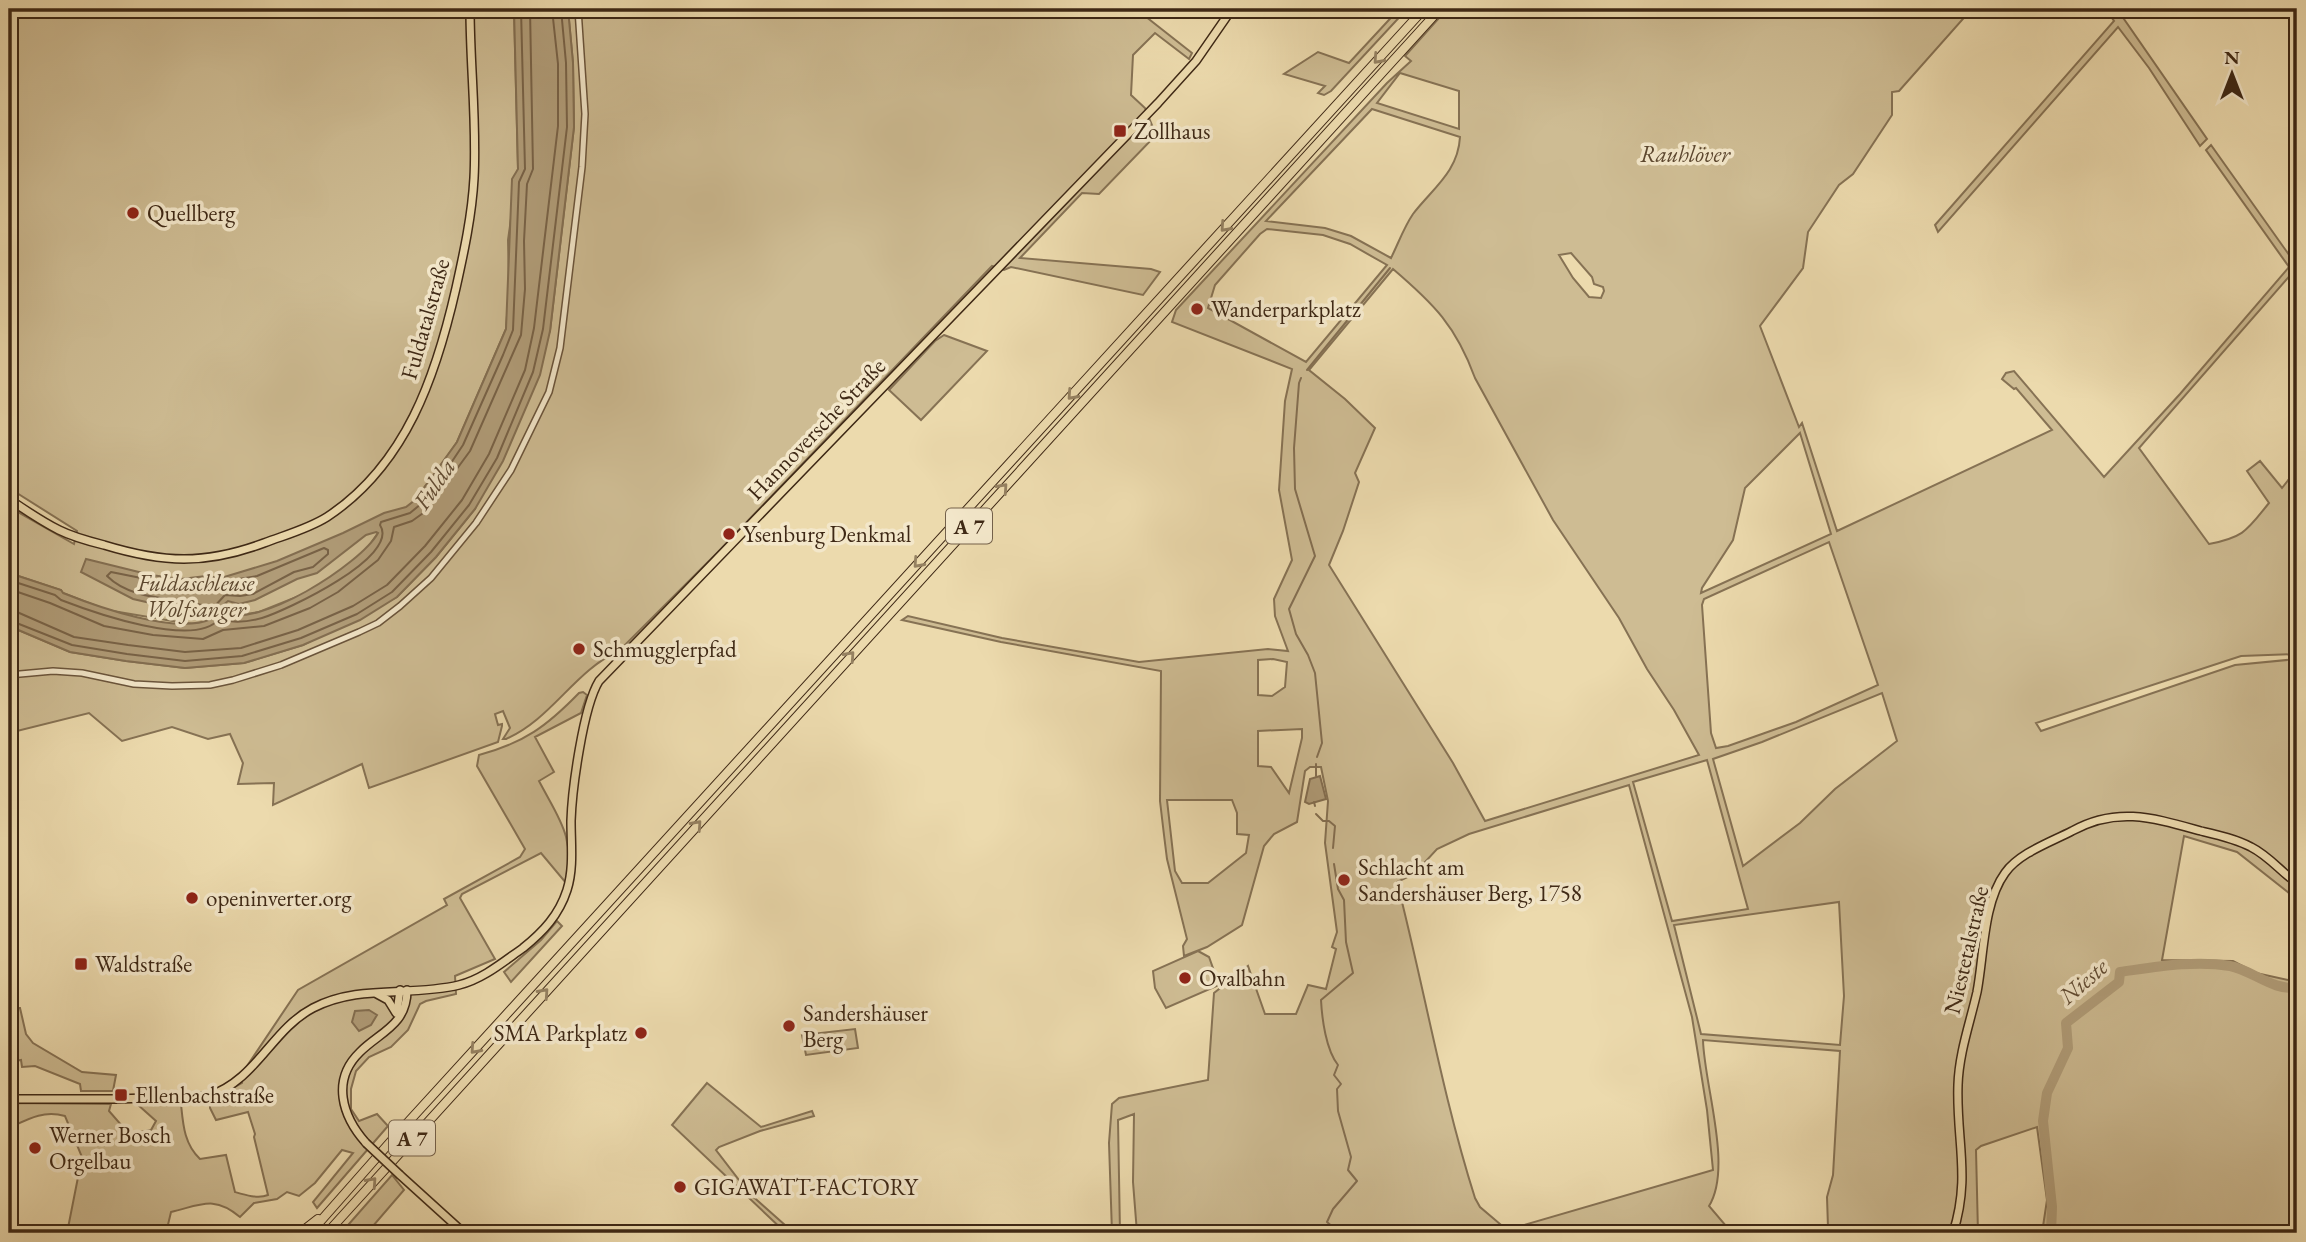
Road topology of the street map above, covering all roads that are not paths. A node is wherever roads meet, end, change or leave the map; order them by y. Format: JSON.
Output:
{"nodes":[{"id":1,"x":470,"y":9,"type":"edge"},
{"id":2,"x":578,"y":9,"type":"edge"},
{"id":3,"x":1232,"y":9,"type":"edge"},
{"id":4,"x":1424,"y":9,"type":"edge"},
{"id":5,"x":1440,"y":9,"type":"edge"},
{"id":6,"x":9,"y":499,"type":"edge"},
{"id":7,"x":9,"y":675,"type":"edge"},
{"id":8,"x":2297,"y":883,"type":"edge"},
{"id":9,"x":403,"y":990,"type":"junction"},
{"id":10,"x":370,"y":993,"type":"junction"},
{"id":11,"x":396,"y":1017,"type":"junction"},
{"id":12,"x":9,"y":1099,"type":"edge"},
{"id":13,"x":329,"y":1211,"type":"junction"},
{"id":14,"x":300,"y":1233,"type":"edge"},
{"id":15,"x":310,"y":1233,"type":"edge"},
{"id":16,"x":327,"y":1233,"type":"edge"},
{"id":17,"x":464,"y":1233,"type":"edge"},
{"id":18,"x":1953,"y":1233,"type":"edge"}],
"edges":[{"from":1,"to":6,"type":"main road","name":"Fuldatalstraße"},
{"from":2,"to":7,"type":"street"},
{"from":3,"to":9,"type":"main road","name":"Hannoversche Straße"},
{"from":4,"to":13,"type":"highway","number":"A 7","one_way":true},
{"from":16,"to":5,"type":"highway","number":"A 7","one_way":true},
{"from":8,"to":18,"type":"main road","name":"Niestetalstraße"},
{"from":9,"to":10,"type":"main road","name":"Hannoversche Straße"},
{"from":9,"to":11,"type":"main road"},
{"from":10,"to":11,"type":"main road"},
{"from":10,"to":12,"type":"main road","name":"Hannoversche Straße"},
{"from":11,"to":17,"type":"main road","bridge":true},
{"from":13,"to":14,"type":"highway"},
{"from":13,"to":15,"type":"highway","number":"A 7"}]}
